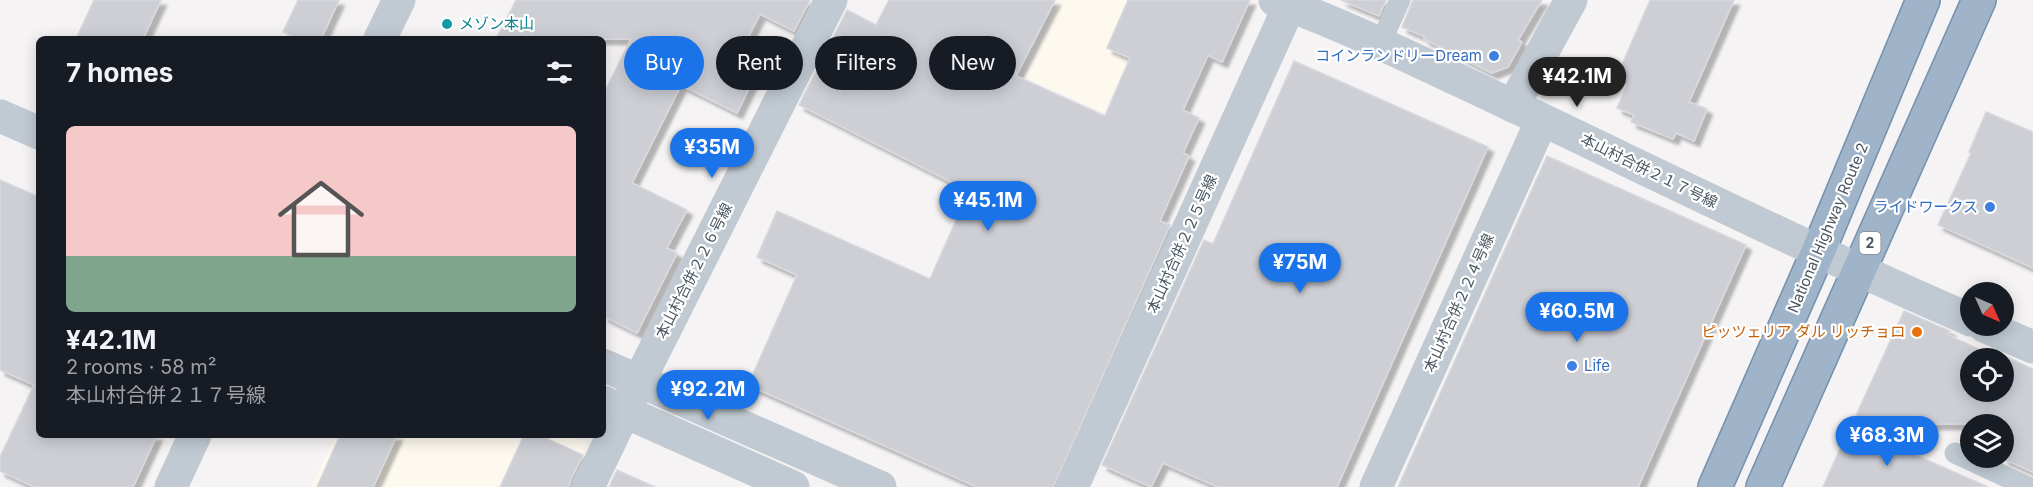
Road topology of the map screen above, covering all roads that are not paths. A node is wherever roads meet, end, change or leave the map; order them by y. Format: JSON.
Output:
{"nodes":[{"id":1,"x":399,"y":0,"type":"edge"},
{"id":2,"x":831,"y":0,"type":"edge"},
{"id":3,"x":1400,"y":0,"type":"edge"},
{"id":4,"x":1571,"y":0,"type":"edge"},
{"id":5,"x":1923,"y":0,"type":"edge"},
{"id":6,"x":1979,"y":0,"type":"edge"},
{"id":7,"x":1285,"y":2,"type":"edge"},
{"id":8,"x":381,"y":36,"type":"edge"},
{"id":9,"x":1380,"y":44,"type":"junction"},
{"id":10,"x":1513,"y":106,"type":"junction"},
{"id":11,"x":0,"y":116,"type":"edge"},
{"id":12,"x":1542,"y":120,"type":"junction"},
{"id":13,"x":36,"y":132,"type":"edge"},
{"id":14,"x":1818,"y":252,"type":"junction"},
{"id":15,"x":1858,"y":271,"type":"junction"},
{"id":16,"x":1960,"y":315,"type":"edge"},
{"id":17,"x":2007,"y":336,"type":"edge"},
{"id":18,"x":2033,"y":347,"type":"edge"},
{"id":19,"x":606,"y":366,"type":"edge"},
{"id":20,"x":639,"y":381,"type":"junction"},
{"id":21,"x":614,"y":407,"type":"edge"},
{"id":22,"x":606,"y":432,"type":"edge"},
{"id":23,"x":194,"y":438,"type":"edge"},
{"id":24,"x":604,"y":438,"type":"edge"},
{"id":25,"x":1955,"y":453,"type":"dead end"},
{"id":26,"x":171,"y":487,"type":"edge"},
{"id":27,"x":588,"y":487,"type":"edge"},
{"id":28,"x":793,"y":487,"type":"edge"},
{"id":29,"x":880,"y":487,"type":"edge"},
{"id":30,"x":1072,"y":487,"type":"edge"},
{"id":31,"x":1376,"y":487,"type":"edge"},
{"id":32,"x":1715,"y":487,"type":"edge"},
{"id":33,"x":1763,"y":487,"type":"edge"},
{"id":34,"x":2028,"y":487,"type":"edge"}],
"edges":[{"from":1,"to":8,"type":"street"},
{"from":2,"to":20,"type":"street","name":"本山村合併２２６号線"},
{"from":3,"to":9,"type":"lane"},
{"from":4,"to":10,"type":"street"},
{"from":5,"to":14,"type":"highway","name":"National Highway Route 2"},
{"from":6,"to":15,"type":"highway","number":"2"},
{"from":7,"to":9,"type":"street","name":"本山村合併２１７号線"},
{"from":7,"to":30,"type":"street","name":"本山村合併２２５号線"},
{"from":9,"to":10,"type":"street","name":"本山村合併２１７号線"},
{"from":10,"to":12,"type":"street","name":"本山村合併２１７号線"},
{"from":11,"to":13,"type":"street"},
{"from":12,"to":14,"type":"street","name":"本山村合併２１７号線"},
{"from":12,"to":31,"type":"street","name":"本山村合併２２４号線"},
{"from":14,"to":15,"type":"street","name":"本山村合併２１７号線"},
{"from":14,"to":32,"type":"highway","name":"National Highway Route 2"},
{"from":15,"to":16,"type":"street","name":"本山村合併２１７号線"},
{"from":15,"to":33,"type":"highway","number":"2"},
{"from":17,"to":18,"type":"street"},
{"from":19,"to":20,"type":"street"},
{"from":20,"to":21,"type":"street","name":"本山村合併２２６号線"},
{"from":20,"to":29,"type":"street"},
{"from":21,"to":22,"type":"street","name":"本山村合併２２６号線"},
{"from":21,"to":28,"type":"street"},
{"from":23,"to":26,"type":"street"},
{"from":24,"to":27,"type":"street","name":"本山村合併２２６号線"},
{"from":25,"to":34,"type":"lane"}]}
